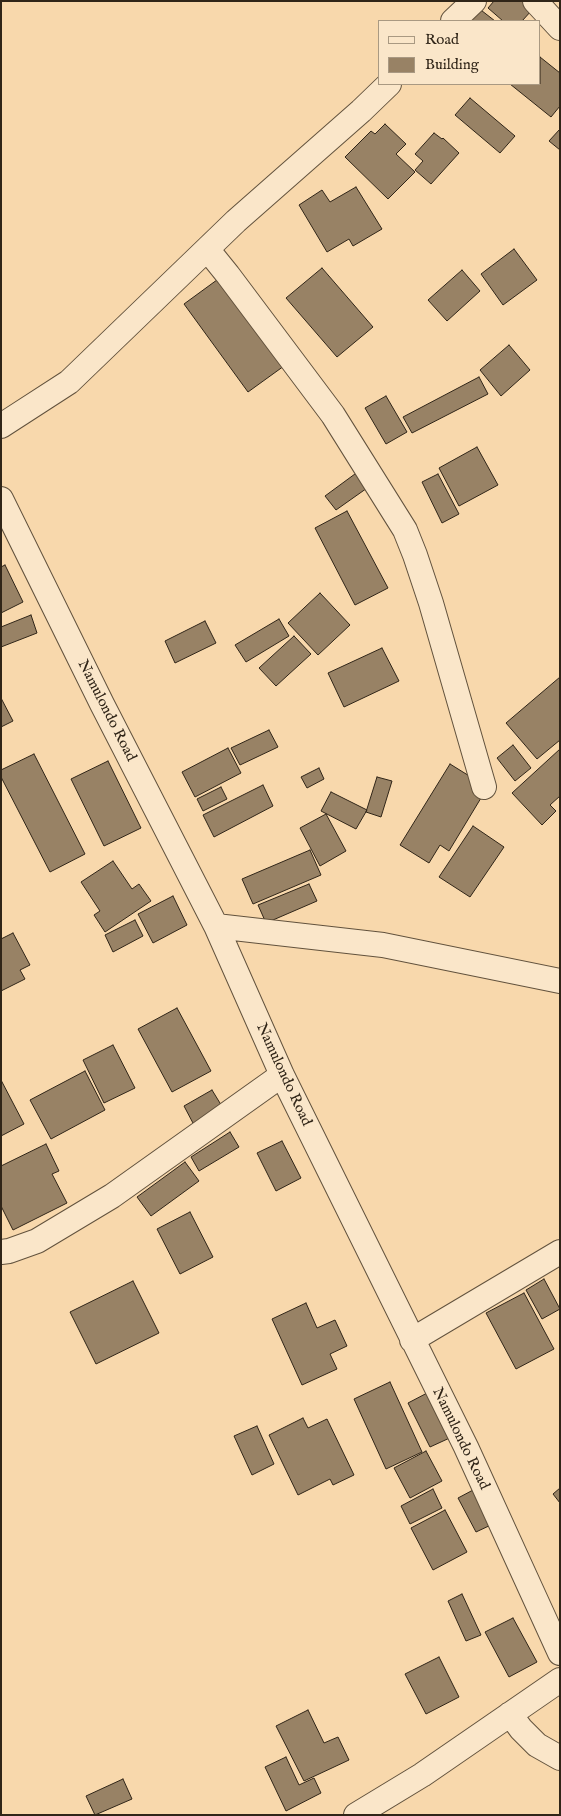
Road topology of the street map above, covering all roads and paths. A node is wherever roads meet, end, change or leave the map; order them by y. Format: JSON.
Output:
{"nodes":[{"id":1,"x":474,"y":1,"type":"edge"},
{"id":2,"x":535,"y":1,"type":"edge"},
{"id":3,"x":454,"y":20,"type":"edge"},
{"id":4,"x":560,"y":28,"type":"edge"},
{"id":5,"x":387,"y":85,"type":"edge"},
{"id":6,"x":207,"y":249,"type":"junction"},
{"id":7,"x":1,"y":426,"type":"edge"},
{"id":8,"x":1,"y":499,"type":"edge"},
{"id":9,"x":484,"y":787,"type":"dead end"},
{"id":10,"x":216,"y":926,"type":"junction"},
{"id":11,"x":560,"y":981,"type":"edge"},
{"id":12,"x":282,"y":1075,"type":"junction"},
{"id":13,"x":1,"y":1252,"type":"edge"},
{"id":14,"x":560,"y":1252,"type":"edge"},
{"id":15,"x":412,"y":1340,"type":"junction"},
{"id":16,"x":560,"y":1653,"type":"edge"},
{"id":17,"x":560,"y":1680,"type":"edge"},
{"id":18,"x":510,"y":1714,"type":"junction"},
{"id":19,"x":560,"y":1758,"type":"edge"},
{"id":20,"x":356,"y":1815,"type":"edge"}],
"edges":[{"from":1,"to":3,"type":"street"},
{"from":2,"to":4,"type":"street"},
{"from":5,"to":6,"type":"street"},
{"from":6,"to":7,"type":"street"},
{"from":6,"to":9,"type":"street"},
{"from":8,"to":10,"type":"street","name":"Namulondo Road"},
{"from":10,"to":11,"type":"street"},
{"from":10,"to":12,"type":"street","name":"Namulondo Road"},
{"from":12,"to":13,"type":"street"},
{"from":12,"to":15,"type":"street","name":"Namulondo Road"},
{"from":14,"to":15,"type":"street"},
{"from":15,"to":16,"type":"street","name":"Namulondo Road"},
{"from":17,"to":18,"type":"street"},
{"from":18,"to":19,"type":"street"},
{"from":18,"to":20,"type":"street"}]}
